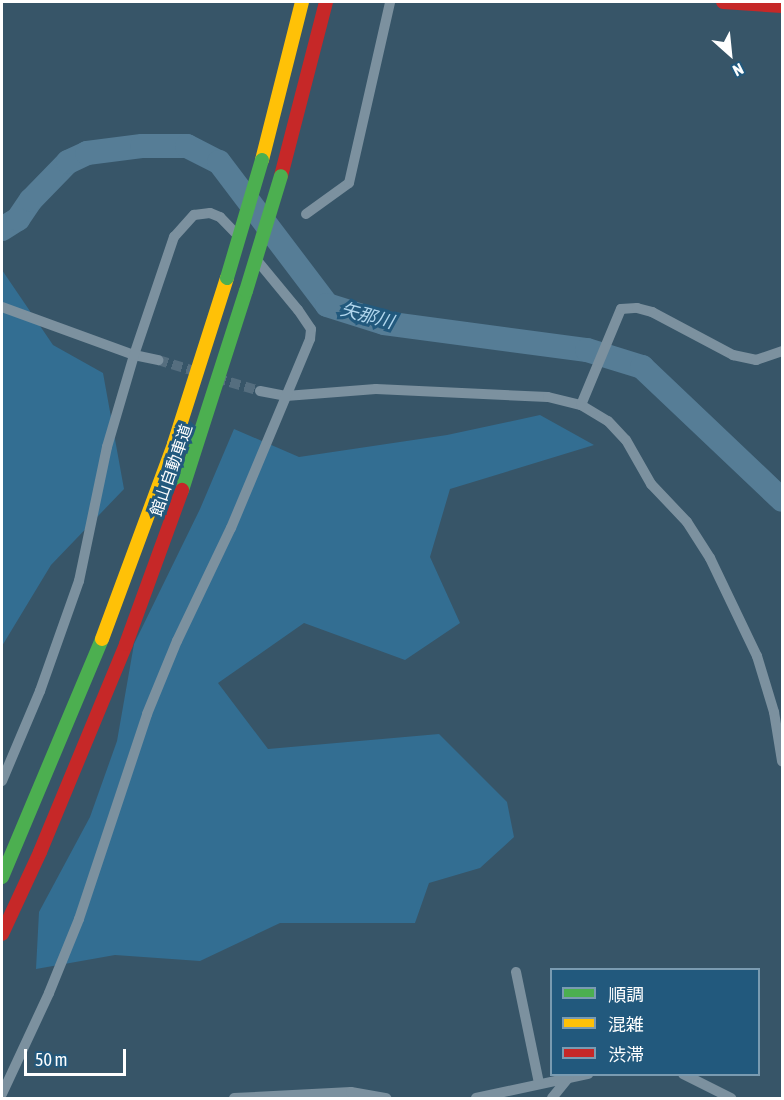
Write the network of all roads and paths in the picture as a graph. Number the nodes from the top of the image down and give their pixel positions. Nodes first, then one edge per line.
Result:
1 (302, 2) edge
2 (326, 2) edge
3 (390, 2) edge
4 (723, 2) edge
5 (783, 6) edge
6 (306, 214) dead end
7 (2, 307) edge
8 (783, 351) edge
9 (134, 355) junction
10 (158, 360) tunnel mouth
11 (260, 391) tunnel mouth
12 (286, 396) junction
13 (581, 405) junction
14 (783, 761) edge
15 (2, 781) edge
16 (2, 877) edge
17 (2, 934) edge
18 (516, 972) dead end
19 (578, 1076) edge
20 (687, 1076) edge
21 (568, 1078) junction
22 (539, 1083) junction
23 (2, 1094) edge
24 (234, 1098) edge
25 (386, 1098) edge
26 (476, 1098) edge
27 (552, 1098) edge
28 (731, 1098) edge

1 - 16 main road, 館山自動車道, bridge
2 - 17 main road, 館山自動車道, bridge
3 - 6 street
4 - 5 main road
7 - 9 street
8 - 13 street
9 - 10 street
9 - 12 street
9 - 15 street
11 - 12 street
12 - 13 street
12 - 23 street
13 - 14 street
18 - 22 street
19 - 21 street
20 - 28 street
21 - 22 street
21 - 27 street
22 - 26 street
24 - 25 street

